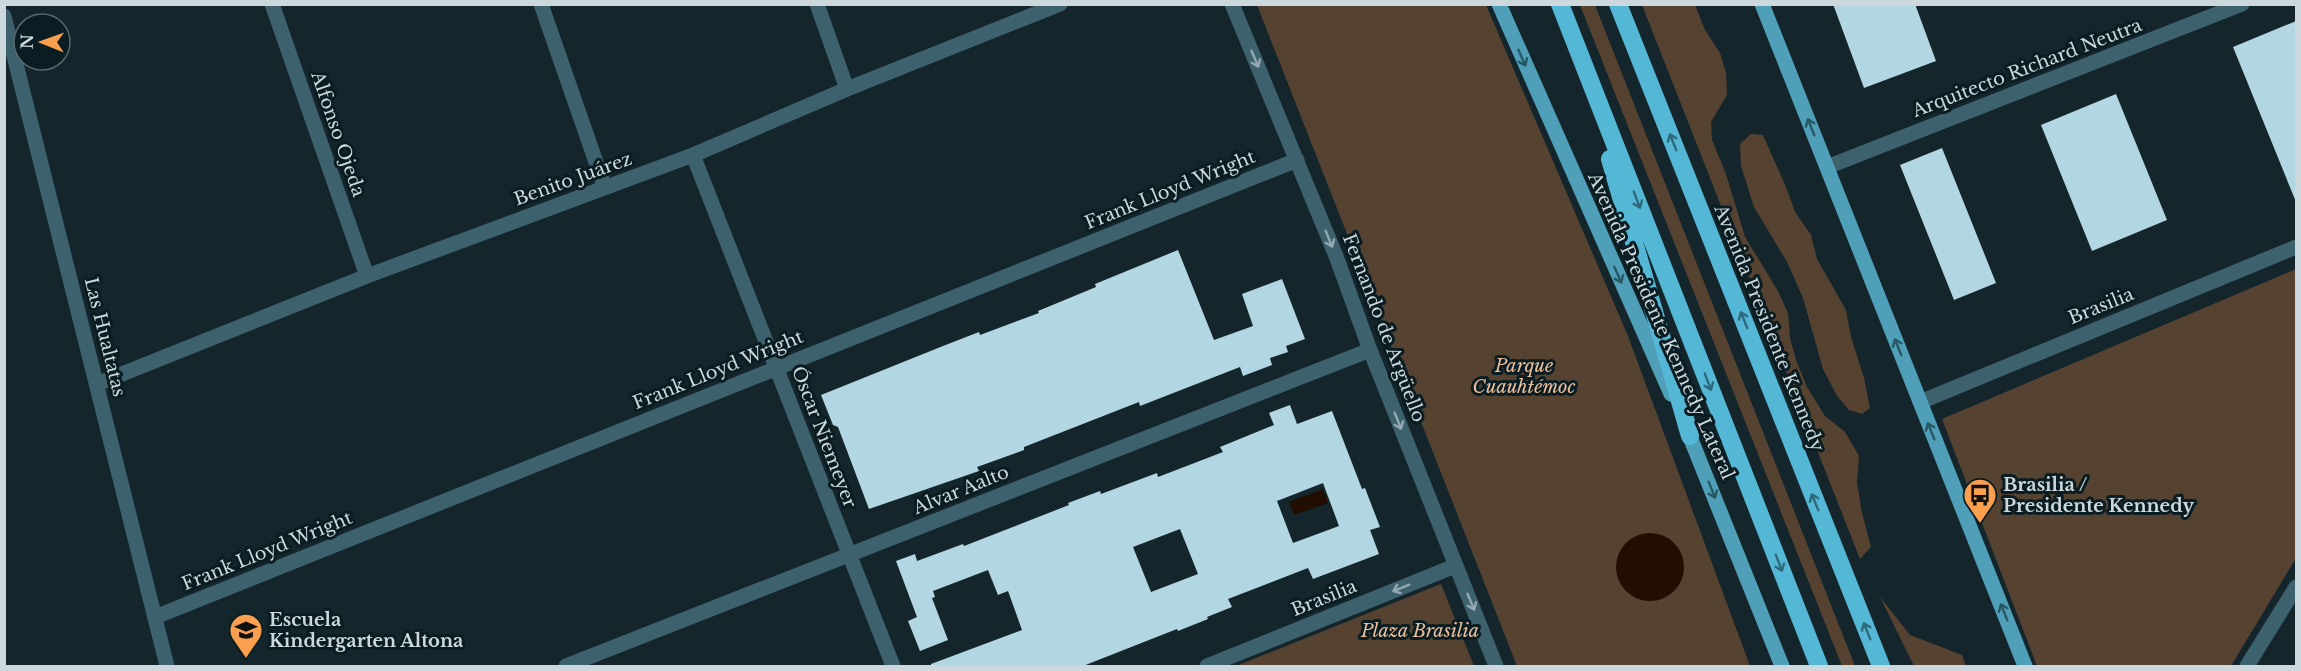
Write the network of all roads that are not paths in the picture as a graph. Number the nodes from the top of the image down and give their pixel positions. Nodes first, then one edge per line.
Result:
1 (272, 4) edge
2 (542, 4) edge
3 (817, 4) edge
4 (1060, 4) edge
5 (1232, 4) edge
6 (1499, 4) edge
7 (1560, 4) edge
8 (1618, 4) edge
9 (1762, 4) edge
10 (2242, 4) edge
11 (4, 16) edge
12 (1577, 48) junction
13 (847, 89) junction
14 (693, 155) junction
15 (1297, 160) junction
16 (1827, 167) junction
17 (605, 188) junction
18 (2296, 247) edge
19 (367, 276) junction
20 (1370, 350) junction
21 (776, 367) junction
22 (97, 384) junction
23 (1920, 402) junction
24 (1690, 436) junction
25 (849, 555) junction
26 (1455, 566) junction
27 (2296, 587) edge
28 (154, 617) junction
29 (167, 666) edge
30 (566, 666) edge
31 (893, 666) edge
32 (1207, 666) edge
33 (1497, 666) edge
34 (1782, 666) edge
35 (1819, 666) edge
36 (1881, 666) edge
37 (2025, 666) edge
38 (2247, 666) edge

1 - 19 street, Alfonso Ojeda
2 - 17 street
3 - 13 street
4 - 13 street, Benito Juárez
5 -> 15 street, Fernando de Argüello
6 -> 24 main road, Avenida Presidente Kennedy Lateral
7 - 12 highway
36 -> 8 highway, Avenida Presidente Kennedy
16 -> 9 main road
10 - 16 street, Arquitecto Richard Neutra
11 - 22 street, Las Hualtatas
12 - 24 highway
12 -> 35 highway
13 - 14 street, Benito Juárez
14 - 17 street, Benito Juárez
14 - 21 street, Óscar Niemeyer
15 -> 20 street, Fernando de Argüello
15 - 21 street, Frank Lloyd Wright
23 -> 16 main road
17 - 19 street, Benito Juárez
18 - 23 street, Brasilia
19 - 22 street, Benito Juárez
20 - 25 street, Alvar Aalto
20 -> 26 street, Fernando de Argüello
21 - 25 street, Óscar Niemeyer
21 - 28 street, Frank Lloyd Wright
22 - 28 street, Las Hualtatas
37 -> 23 main road
24 -> 34 main road, Avenida Presidente Kennedy Lateral
25 - 30 street, Alvar Aalto
25 - 31 street, Óscar Niemeyer
26 -> 32 street, Brasilia
26 -> 33 street, Fernando de Argüello
27 - 38 street
28 - 29 street, Las Hualtatas

